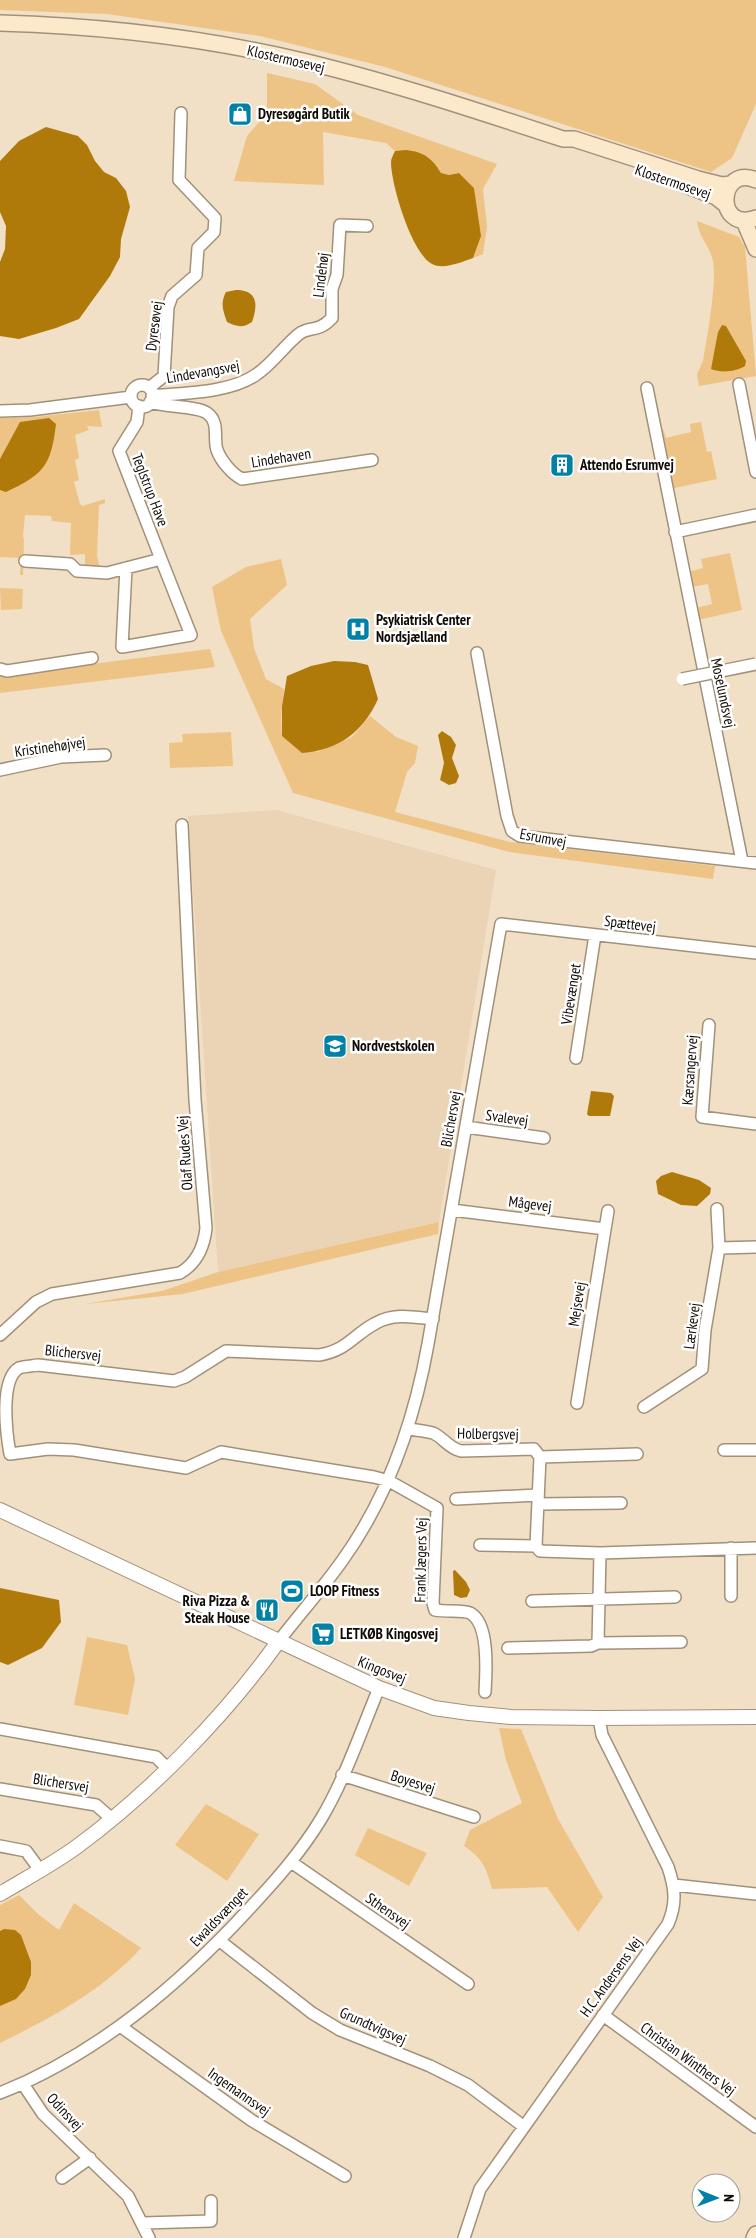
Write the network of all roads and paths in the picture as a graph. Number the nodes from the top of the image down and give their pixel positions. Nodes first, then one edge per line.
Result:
1 (0, 23) edge
2 (181, 113) dead end
3 (563, 139) junction
4 (756, 165) edge
5 (752, 179) edge
6 (731, 184) junction
7 (726, 205) junction
8 (750, 220) edge
9 (367, 226) dead end
10 (756, 249) edge
11 (301, 332) joint
12 (739, 384) dead end
13 (646, 388) dead end
14 (131, 397) junction
15 (148, 398) junction
16 (0, 411) edge
17 (372, 460) dead end
18 (756, 472) edge
19 (756, 515) edge
20 (675, 532) junction
21 (161, 559) junction
22 (25, 561) dead end
23 (126, 568) junction
24 (477, 653) dead end
25 (92, 658) dead end
26 (756, 664) edge
27 (0, 669) edge
28 (682, 679) dead end
29 (105, 755) dead end
30 (0, 770) edge
31 (182, 825) dead end
32 (742, 861) junction
33 (756, 863) edge
34 (501, 924) joint
35 (596, 935) junction
36 (756, 953) edge
37 (709, 1025) dead end
38 (576, 1058) dead end
39 (756, 1124) edge
40 (466, 1127) junction
41 (544, 1138) dead end
42 (717, 1208) dead end
43 (452, 1210) junction
44 (608, 1210) dead end
45 (604, 1229) junction
46 (756, 1247) edge
47 (719, 1248) junction
48 (433, 1319) junction
49 (0, 1335) edge
50 (577, 1403) dead end
51 (644, 1407) dead end
52 (408, 1429) junction
53 (724, 1450) dead end
54 (756, 1450) edge
55 (637, 1454) dead end
56 (540, 1457) junction
57 (388, 1481) junction
58 (456, 1499) dead end
59 (538, 1500) junction
60 (621, 1503) dead end
61 (0, 1510) edge
62 (480, 1545) dead end
63 (536, 1546) junction
64 (731, 1548) junction
65 (756, 1548) edge
66 (600, 1553) junction
67 (731, 1596) dead end
68 (675, 1597) dead end
69 (599, 1599) junction
70 (532, 1601) dead end
71 (278, 1642) junction
72 (681, 1642) dead end
73 (598, 1643) junction
74 (508, 1648) dead end
75 (379, 1688) junction
76 (484, 1692) dead end
77 (756, 1717) edge
78 (599, 1718) junction
79 (0, 1729) edge
80 (167, 1768) junction
81 (342, 1775) junction
82 (0, 1789) edge
83 (474, 1817) dead end
84 (112, 1819) junction
85 (0, 1846) edge
86 (292, 1862) junction
87 (40, 1870) junction
88 (674, 1885) junction
89 (0, 1894) edge
90 (756, 1894) edge
91 (220, 1941) junction
92 (468, 1984) dead end
93 (603, 2015) junction
94 (120, 2026) junction
95 (23, 2084) junction
96 (0, 2093) edge
97 (523, 2126) junction
98 (756, 2127) edge
99 (90, 2158) junction
100 (344, 2176) dead end
101 (62, 2178) dead end
102 (211, 2201) dead end
103 (143, 2223) junction
104 (756, 2234) edge
105 (149, 2238) edge
106 (464, 2238) edge
107 (754, 2238) edge

1 - 3 main road, Klostermosevej
2 - 15 street, Dyresøvej
3 - 6 main road, Klostermosevej
3 - 7 main road, Klostermosevej
4 - 5 main road
5 - 6 main road
6 - 7 main road
7 - 8 main road, Klostermosevej
8 - 10 main road
9 - 11 street, Lindehøj
11 - 15 street, Lindevangsvej
12 - 18 street
13 - 20 street, Moselundsvej
14 - 15 street
14 - 15 street
14 - 16 street
15 - 17 street, Lindehaven
15 - 21 street, Teglstrup Have
19 - 20 street
20 - 32 street, Moselundsvej
21 - 23 street
21 - 23 street, Teglstrup Have
22 - 23 street
24 - 32 street, Esrumvej
25 - 27 street
26 - 28 street, bridge
29 - 30 street, Kristinehøjvej
31 - 49 street, Olaf Rudes Vej
32 - 33 street, Esrumvej
34 - 35 street, Spættevej
34 - 40 street, Blichersvej
35 - 36 street, Spættevej
35 - 38 street, Vibevænget
37 - 39 street, Kærsangervej
40 - 41 street, Svalevej
40 - 43 street, Blichersvej
42 - 47 street, Lærkevej
43 - 45 street, Mågevej
43 - 48 street, Blichersvej
44 - 45 street, Mejsevej
45 - 50 street, Mejsevej
46 - 47 street
47 - 51 street, Lærkevej
48 - 52 street, Blichersvej
48 - 57 street, Blichersvej
52 - 56 street, Holbergsvej
52 - 57 street, Blichersvej
53 - 54 street
55 - 56 street, Holbergsvej
56 - 59 street
57 - 71 street, Blichersvej
57 - 76 street, Frank Jægers Vej
58 - 59 street
59 - 60 street
59 - 63 street
61 - 71 street, Kingosvej
62 - 63 street
63 - 66 street
64 - 65 street
64 - 66 street
64 - 67 street
66 - 69 street
68 - 69 street
69 - 70 street
69 - 73 street
71 - 75 street, Kingosvej
71 - 80 street, Blichersvej
72 - 73 street
73 - 74 street
75 - 78 street, Kingosvej
75 - 81 street, Ewaldsvænget
77 - 78 street, Kingosvej
78 - 88 street, H.C. Andersens Vej
79 - 80 street
80 - 84 street, Blichersvej
81 - 83 street, Boyesvej
81 - 86 street, Ewaldsvænget
82 - 84 street, Blichersvej
84 - 87 street, Blichersvej
85 - 87 street
86 - 91 street, Ewaldsvænget
86 - 92 street, Sthensvej
87 - 89 street, Blichersvej
88 - 90 street
88 - 93 street, H.C. Andersens Vej
91 - 94 street, Ewaldsvænget
91 - 97 street, Grundtvigsvej
93 - 97 street, H.C. Andersens Vej
93 - 98 street, Christian Winthers Vej
94 - 95 street, Ewaldsvænget
94 - 100 street, Ingemannsvej
95 - 96 street, Ewaldsvænget
95 - 99 street, Odinsvej
97 - 106 street, H.C. Andersens Vej
99 - 101 street
99 - 103 street, Odinsvej
102 - 103 street
103 - 105 street, Odinsvej
104 - 107 main road

